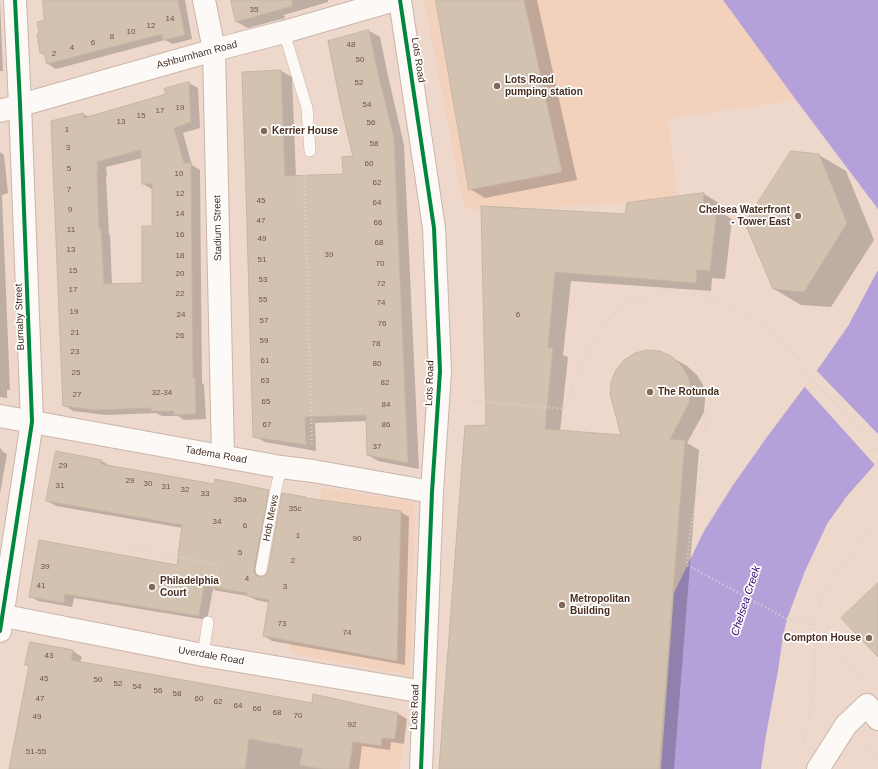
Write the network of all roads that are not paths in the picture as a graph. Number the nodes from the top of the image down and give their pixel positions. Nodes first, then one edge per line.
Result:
1 (15, 0) edge
2 (204, 0) edge
3 (395, 0) edge
4 (400, 0) edge
5 (284, 32) junction
6 (214, 50) junction
7 (20, 104) junction
8 (0, 111) edge
9 (310, 151) road end
10 (0, 416) edge
11 (32, 422) junction
12 (223, 456) junction
13 (282, 467) junction
14 (432, 492) junction
15 (261, 570) dead end
16 (1, 621) edge
17 (208, 622) road end
18 (203, 655) junction
19 (424, 692) junction
20 (874, 704) edge
21 (421, 769) edge
22 (818, 769) edge

1 - 7 street, Burnaby Street
2 - 6 street, Stadium Street
3 - 5 street, Ashburnham Road
4 - 14 street, Lots Road
5 - 6 street, Ashburnham Road
5 - 9 lane
6 - 7 street, Ashburnham Road
6 - 12 street, Stadium Street
7 - 8 street, Ashburnham Road
7 - 11 street, Burnaby Street
10 - 11 street, Tadema Road
11 - 12 street, Tadema Road
11 - 16 street, Burnaby Street
12 - 13 street, Tadema Road
13 - 14 street, Tadema Road
13 - 15 lane, Hob Mews
14 - 19 street, Lots Road
16 - 18 street, Uverdale Road
17 - 18 lane
18 - 19 street, Uverdale Road
19 - 21 street, Lots Road
20 - 22 street

